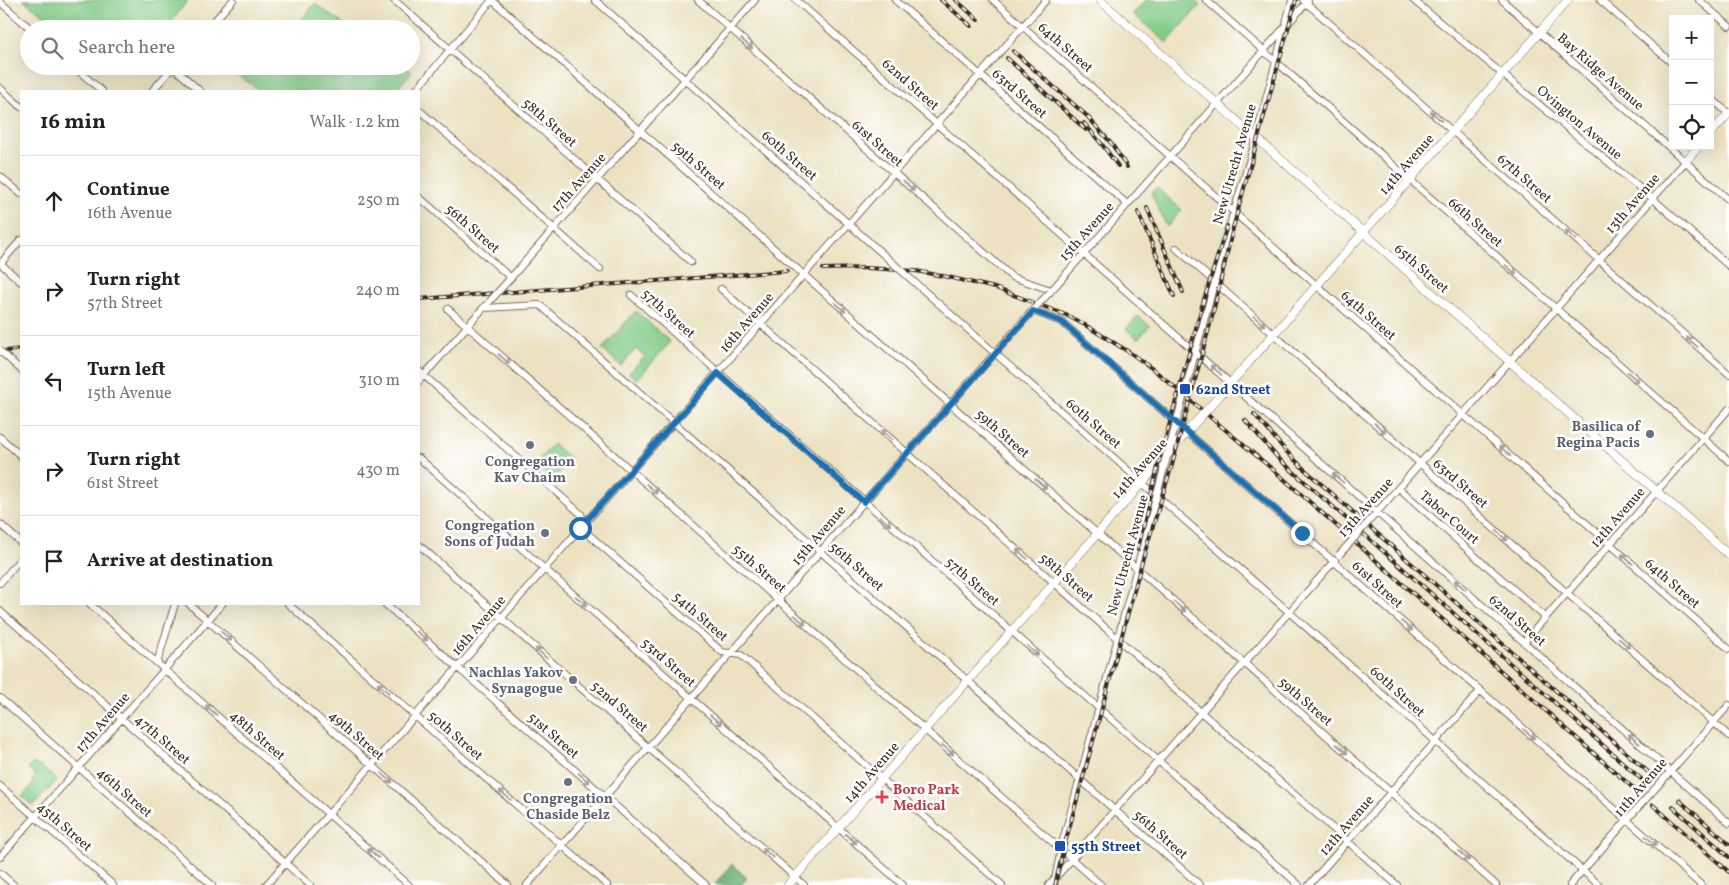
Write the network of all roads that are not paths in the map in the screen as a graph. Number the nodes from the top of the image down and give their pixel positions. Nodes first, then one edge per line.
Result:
1 (233, 0) edge
2 (394, 0) edge
3 (492, 0) edge
4 (595, 0) edge
5 (698, 0) edge
6 (755, 0) edge
7 (796, 0) edge
8 (895, 0) edge
9 (993, 0) edge
10 (1046, 0) edge
11 (1100, 0) edge
12 (1206, 0) edge
13 (1292, 0) edge
14 (1413, 0) edge
15 (1502, 0) edge
16 (1568, 0) edge
17 (1600, 0) edge
18 (1699, 0) edge
19 (1306, 1) edge
20 (0, 2) edge
21 (21, 20) edge
22 (215, 20) edge
23 (416, 20) edge
24 (420, 23) edge
25 (1023, 26) junction
26 (1729, 26) edge
27 (730, 28) junction
28 (1284, 28) junction
29 (1539, 33) junction
30 (450, 50) junction
31 (1263, 51) junction
32 (1669, 60) edge
33 (1276, 61) junction
34 (1502, 74) junction
35 (83, 75) edge
36 (167, 75) edge
37 (183, 75) edge
38 (980, 75) junction
39 (685, 79) junction
40 (0, 88) edge
41 (101, 90) edge
42 (153, 90) edge
43 (199, 90) edge
44 (416, 90) edge
45 (1714, 100) edge
46 (1216, 103) junction
47 (20, 106) edge
48 (420, 111) edge
49 (1729, 113) edge
50 (937, 124) junction
51 (1452, 130) junction
52 (1714, 130) edge
53 (640, 131) junction
54 (1256, 138) junction
55 (1696, 150) edge
56 (1170, 155) junction
57 (1685, 162) junction
58 (894, 173) junction
59 (0, 176) edge
60 (597, 179) junction
61 (1409, 180) junction
62 (20, 193) edge
63 (420, 198) edge
64 (1653, 199) junction
65 (1729, 200) edge
66 (1128, 204) junction
67 (1234, 212) junction
68 (849, 224) junction
69 (554, 228) junction
70 (1363, 232) junction
71 (20, 241) edge
72 (1176, 248) dead end
73 (1084, 253) junction
74 (1599, 260) junction
75 (691, 262) dead end
76 (0, 264) edge
77 (1729, 266) edge
78 (600, 269) dead end
79 (804, 274) junction
80 (509, 280) junction
81 (20, 281) edge
82 (1214, 282) junction
83 (1317, 285) junction
84 (720, 289) dead end
85 (1050, 291) junction
86 (631, 295) dead end
87 (484, 308) junction
88 (448, 309) dead end
89 (1556, 309) junction
90 (1033, 310) junction
91 (761, 324) junction
92 (467, 326) junction
93 (1274, 334) junction
94 (0, 351) edge
95 (1195, 352) junction
96 (996, 353) junction
97 (1510, 362) junction
98 (20, 369) edge
99 (421, 373) edge
100 (718, 373) junction
101 (1729, 374) edge
102 (1230, 383) junction
103 (951, 404) junction
104 (1729, 409) edge
105 (1463, 414) junction
106 (674, 422) junction
107 (1176, 422) junction
108 (1187, 432) junction
109 (0, 437) edge
110 (1703, 438) junction
111 (908, 453) junction
112 (1167, 454) junction
113 (20, 455) edge
114 (420, 459) edge
115 (1729, 462) edge
116 (1420, 463) junction
117 (631, 471) junction
118 (1142, 482) junction
119 (1398, 488) junction
120 (1656, 491) junction
121 (1156, 495) junction
122 (864, 502) junction
123 (1377, 512) junction
124 (0, 524) edge
125 (584, 524) junction
126 (1098, 533) junction
127 (20, 542) edge
128 (1610, 544) junction
129 (420, 546) edge
130 (821, 551) junction
131 (1729, 555) edge
132 (20, 559) edge
133 (1334, 561) junction
134 (1137, 568) junction
135 (544, 569) junction
136 (0, 583) edge
137 (1054, 583) junction
138 (1567, 593) junction
139 (778, 600) junction
140 (91, 605) edge
141 (174, 605) edge
142 (190, 605) edge
143 (221, 605) edge
144 (289, 605) edge
145 (387, 605) edge
146 (0, 611) edge
147 (1289, 612) junction
148 (1545, 617) junction
149 (501, 618) junction
150 (208, 620) junction
151 (1011, 632) junction
152 (1118, 639) junction
153 (1524, 642) junction
154 (1729, 649) edge
155 (731, 654) junction
156 (157, 662) junction
157 (1244, 663) junction
158 (458, 667) junction
159 (164, 669) junction
160 (968, 681) junction
161 (1480, 691) junction
162 (0, 698) edge
163 (691, 698) junction
164 (1729, 705) edge
165 (1099, 709) junction
166 (1201, 712) junction
167 (415, 716) junction
168 (121, 718) junction
169 (1714, 722) junction
170 (925, 730) junction
171 (1729, 736) edge
172 (1436, 742) junction
173 (648, 747) junction
174 (1158, 761) junction
175 (372, 765) junction
176 (78, 767) junction
177 (1671, 771) junction
178 (881, 779) junction
179 (1080, 779) junction
180 (0, 786) edge
181 (1391, 792) junction
182 (605, 796) junction
183 (1114, 810) junction
184 (328, 814) junction
185 (35, 816) junction
186 (1627, 820) junction
187 (1729, 823) edge
188 (838, 828) junction
189 (1348, 841) junction
190 (562, 845) junction
191 (1061, 850) junction
192 (0, 857) edge
193 (1072, 859) junction
194 (285, 863) junction
195 (1583, 871) junction
196 (0, 873) edge
197 (795, 877) junction
198 (1054, 881) edge
199 (14, 885) edge
200 (113, 885) edge
201 (212, 885) edge
202 (266, 885) edge
203 (310, 885) edge
204 (409, 885) edge
205 (508, 885) edge
206 (526, 885) edge
207 (607, 885) edge
208 (706, 885) edge
209 (788, 885) edge
210 (804, 885) edge
211 (903, 885) edge
212 (1002, 885) edge
213 (1049, 885) edge
214 (1101, 885) edge
215 (1200, 885) edge
216 (1299, 885) edge
217 (1309, 885) edge
218 (1397, 885) edge
219 (1496, 885) edge
220 (1570, 885) edge
221 (1598, 885) edge
222 (1701, 885) edge

1 - 22 street
2 - 23 street, 58th Street
3 - 30 street
3 - 53 street, 59th Street
4 - 39 street, 60th Street
5 - 27 street, 61st Street
6 - 27 street, 17th Avenue
7 - 50 street, 62nd Street
8 - 38 street, 63rd Street
9 - 25 street, 64th Street
10 - 25 street, 16th Avenue
11 - 46 main road, 65th Street
12 - 31 street, 66th Street
13 - 28 street, New Utrecht Avenue
14 - 34 street, Ovington Avenue
15 - 29 street, Bay Ridge Avenue
16 - 29 main road, 14th Avenue
17 - 32 street
18 - 26 street
19 - 28 street, 15th Avenue
51 -> 19 street, 67th Street
20 - 21 street
24 - 30 street, 58th Street
25 - 38 street, 16th Avenue
25 - 56 street, 64th Street
27 - 39 street, 17th Avenue
27 -> 58 street, 61st Street
28 - 31 street, 15th Avenue
28 - 33 street, New Utrecht Avenue
29 - 34 main road, 14th Avenue
29 - 57 street, Bay Ridge Avenue
30 - 44 street
30 - 60 street, 58th Street
31 - 33 street, 66th Street
31 - 46 street, 15th Avenue
33 - 54 street, New Utrecht Avenue
33 - 61 street, 66th Street
34 - 51 main road, 14th Avenue
34 - 64 street, Ovington Avenue
35 - 41 street
36 - 42 street
37 - 43 street
38 - 50 street, 16th Avenue
38 - 66 street, 63rd Street
39 - 53 street, 17th Avenue
39 - 68 street, 60th Street
40 - 47 street
45 - 49 street
46 - 54 main road, 65th Street
46 - 56 street, 15th Avenue
48 - 69 street
49 - 52 main road
50 - 58 street, 16th Avenue
50 - 73 street, 62nd Street
51 - 61 main road, 14th Avenue
74 -> 51 street, 67th Street
53 - 60 street, 17th Avenue
53 - 79 street, 59th Street
54 - 67 street, New Utrecht Avenue
54 - 70 main road, 65th Street
55 - 57 main road, 13th Avenue
56 - 66 street, 15th Avenue
56 - 67 street, 64th Street
57 - 64 street, 13th Avenue
57 - 65 street, Bay Ridge Avenue
58 - 68 street, 16th Avenue
58 -> 85 street, 61st Street
59 - 62 street
60 - 69 street, 17th Avenue
60 - 75 street, 58th Street
61 - 70 main road, 14th Avenue
61 -> 89 street, 66th Street
63 - 80 street, 56th Street
64 - 74 street, 13th Avenue
64 - 77 street, Ovington Avenue
66 - 73 street, 15th Avenue
67 - 82 street, New Utrecht Avenue
67 - 83 street, 64th Street
68 - 79 street, 16th Avenue
68 - 96 street, 60th Street, bridge
69 - 78 street
69 - 80 street, 17th Avenue
70 - 83 main road, 14th Avenue
70 - 97 main road, 65th Street
71 - 76 street
72 - 82 street, 63rd Street
73 - 85 street, 15th Avenue
73 - 95 street, 62nd Street
74 - 89 street, 13th Avenue
101 -> 74 street, 67th Street
76 - 81 street
79 - 91 street, 16th Avenue
79 -> 103 street, 59th Street
80 - 87 street, 17th Avenue, bridge
82 -> 93 street, 63rd Street
82 - 95 street, New Utrecht Avenue
83 - 93 main road, 14th Avenue
83 - 105 street, 64th Street
84 - 91 street, 58th Street
85 - 90 street, 15th Avenue, bridge
86 - 100 street, 57th Street
87 - 92 street, 17th Avenue
87 - 106 street, 56th Street
88 - 92 street, 55th Street
89 - 97 street, 13th Avenue
89 -> 110 street, 66th Street
90 - 96 street, 15th Avenue
90 - 107 street, 61st Street
91 - 100 street, 16th Avenue
111 -> 91 street, 58th Street
92 - 99 street, 17th Avenue
92 -> 117 street, 55th Street
93 - 102 main road, 14th Avenue
93 -> 116 street, 63rd Street
94 - 98 street, bridge
102 -> 95 street, 62nd Street
95 - 107 street, New Utrecht Avenue, bridge
96 - 103 street, 15th Avenue
96 - 118 street, 60th Street
97 - 105 street, 13th Avenue
97 - 120 main road, 65th Street
99 - 125 street, 54th Street
100 - 106 street, 16th Avenue
100 - 122 street, 57th Street
102 - 108 main road, 14th Avenue, bridge
123 -> 102 street, 62nd Street
103 - 111 street, 15th Avenue
103 -> 126 street, 59th Street
104 - 110 street, 12th Avenue
105 - 116 street, 13th Avenue
128 -> 105 street, 64th Street
106 - 117 street, 16th Avenue
106 - 130 street, 56th Street
107 - 108 street, 61st Street
107 - 112 street, New Utrecht Avenue
108 - 112 main road, 14th Avenue
108 - 133 street, 61st Street
109 - 113 street
110 - 115 street, 66th Street
110 - 120 street, 12th Avenue
111 - 122 street, 15th Avenue
137 -> 111 street, 58th Street
112 - 118 main road, 14th Avenue
112 - 121 street, New Utrecht Avenue
114 - 135 street, 53rd Street
116 - 119 street, 13th Avenue
116 -> 138 street, 63rd Street
117 - 125 street, 16th Avenue
117 -> 139 street, 55th Street
118 - 121 street, 60th Street
118 - 126 main road, 14th Avenue
119 - 123 street, 13th Avenue
119 - 148 street, Tabor Court
120 - 128 street, 12th Avenue
120 - 131 main road, 65th Street
121 - 134 street, New Utrecht Avenue
121 - 147 street, 60th Street
122 - 130 street, 15th Avenue
122 -> 151 street, 57th Street
123 - 133 street, 13th Avenue, bridge
153 -> 123 street, 62nd Street
124 - 127 street
125 - 135 street, 16th Avenue
125 - 155 street, 54th Street
126 - 134 street, 59th Street
126 - 137 main road, 14th Avenue
128 - 138 street, 12th Avenue
154 -> 128 street, 64th Street
129 - 149 street, 52nd Street
130 - 139 street, 15th Avenue
130 - 160 street, 56th Street
132 - 136 street
133 - 147 street, 13th Avenue
133 -> 161 street, 61st Street
134 - 152 street, New Utrecht Avenue
134 -> 157 street, 59th Street
135 - 149 street, 16th Avenue
135 -> 163 street, 53rd Street
137 - 151 main road, 14th Avenue
137 - 152 street, 58th Street
138 - 148 street, 12th Avenue
138 -> 169 street, 63rd Street
139 - 155 street, 15th Avenue
139 -> 170 street, 55th Street
140 - 156 street, 48th Street
141 - 156 street
142 - 150 street, 49th Street
143 - 150 street, 17th Avenue
167 -> 144 street, 50th Street
145 -> 158 street, 51st Street
146 - 168 street, 47th Street
147 - 157 street, 13th Avenue
147 - 172 street, 60th Street
148 - 153 street, 12th Avenue
149 - 158 street, 16th Avenue
173 -> 149 street, 52nd Street
150 - 159 street, 17th Avenue
150 -> 175 street, 49th Street
151 - 160 main road, 14th Avenue
151 -> 165 street, 57th Street
152 - 165 street, New Utrecht Avenue
152 - 166 street, 58th Street
177 -> 153 street, 62nd Street
155 - 163 street, 15th Avenue
155 - 178 street, 54th Street
156 - 159 street, 48th Street
157 - 166 street, 13th Avenue
157 -> 181 street, 59th Street
158 - 167 street, 16th Avenue
158 -> 182 street, 51st Street
159 - 168 street, 17th Avenue
184 -> 159 street, 48th Street
160 - 170 main road, 14th Avenue
160 - 179 street, 56th Street
161 - 172 street, 12th Avenue
161 -> 186 street, 61st Street
162 - 176 street, 46th Street
163 - 173 street, 15th Avenue
163 -> 188 street, 53rd Street
164 - 169 street, 11th Avenue
165 - 174 street, 57th Street
165 - 179 street, New Utrecht Avenue
166 - 174 street, 13th Avenue
166 - 189 street, 58th Street
167 - 175 street, 16th Avenue
190 -> 167 street, 50th Street
168 - 176 street, 17th Avenue
168 - 194 street, 47th Street
169 - 171 street, 63rd Street
169 - 177 street, 11th Avenue
170 - 178 main road, 14th Avenue
170 -> 191 street, 55th Street
172 - 181 street, 12th Avenue
172 - 195 street, 60th Street
173 - 182 street, 15th Avenue
197 -> 173 street, 52nd Street
174 - 183 street, 13th Avenue
174 - 216 street, 57th Street
175 - 184 street, 16th Avenue
175 -> 205 street, 49th Street
176 - 185 street, 17th Avenue
176 - 201 street, 46th Street
177 - 186 street, 11th Avenue, bridge
177 - 187 street, 62nd Street
178 - 188 main road, 14th Avenue
178 - 212 street, 54th Street
179 - 183 street, 56th Street
179 - 191 street, New Utrecht Avenue
180 - 185 street, 45th Street
181 - 189 street, 12th Avenue
181 -> 219 street, 59th Street
182 - 190 street, 15th Avenue
182 - 208 street, 51st Street
183 - 193 street, 13th Avenue
183 - 215 street, 56th Street
184 - 194 street, 16th Avenue
204 -> 184 street, 48th Street
185 - 192 street, 17th Avenue
185 - 200 street, 45th Street
186 - 195 street, 11th Avenue
186 -> 222 street, 61st Street
188 - 197 main road, 14th Avenue
188 -> 211 street, 53rd Street
189 - 217 street, 12th Avenue
189 - 218 street, 58th Street
190 - 206 street, 15th Avenue
190 - 207 street, 50th Street
191 - 193 street, 55th Street
191 - 198 street, New Utrecht Avenue
193 - 198 street, 13th Avenue
193 - 214 street, 55th Street
194 - 202 street, 16th Avenue
194 - 203 street, 47th Street
195 - 220 street, 11th Avenue
195 - 221 street, 60th Street
196 - 199 street
197 - 209 main road, 14th Avenue
197 - 210 street, 52nd Street
198 - 213 street, 13th Avenue

